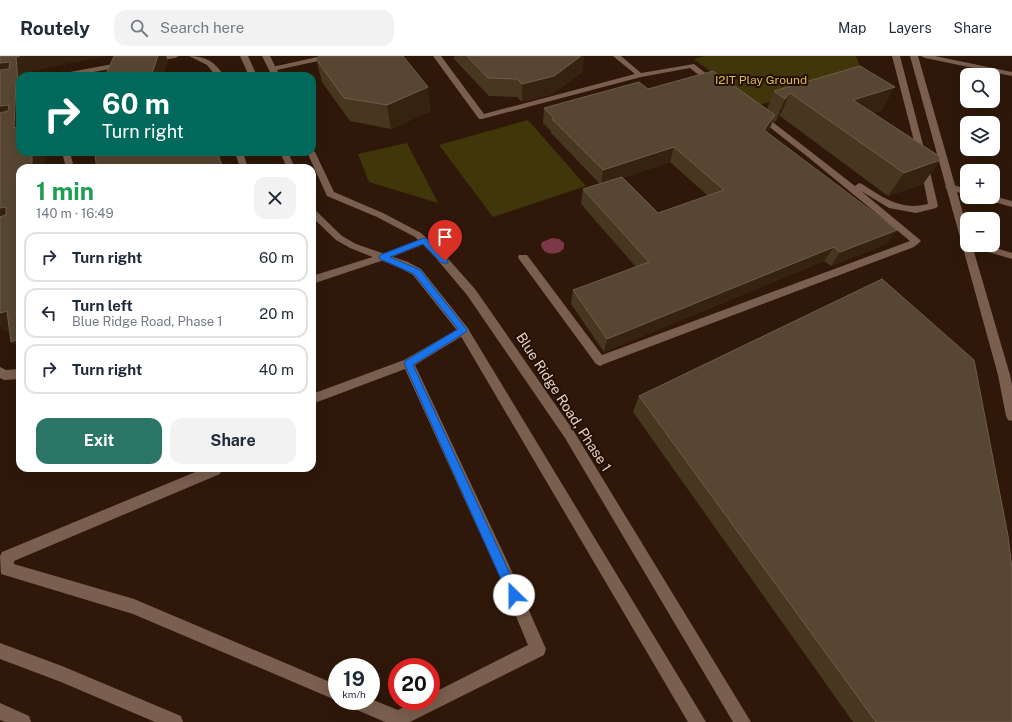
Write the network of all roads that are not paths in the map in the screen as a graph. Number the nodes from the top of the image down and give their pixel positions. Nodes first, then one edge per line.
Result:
1 (175, 56) edge
2 (193, 56) edge
3 (244, 56) edge
4 (266, 56) edge
5 (332, 56) edge
6 (437, 56) edge
7 (618, 56) edge
8 (896, 56) edge
9 (914, 56) edge
10 (925, 56) edge
11 (323, 57) edge
12 (144, 61) edge
13 (129, 63) edge
14 (272, 68) junction
15 (80, 72) edge
16 (218, 72) edge
17 (250, 72) edge
18 (274, 72) edge
19 (1012, 74) edge
20 (640, 75) junction
21 (720, 88) edge
22 (750, 110) edge
23 (811, 155) junction
24 (313, 156) edge
25 (950, 187) junction
26 (960, 190) edge
27 (1000, 201) edge
28 (1012, 204) edge
29 (316, 216) edge
30 (960, 217) edge
31 (424, 240) junction
32 (971, 252) edge
33 (998, 252) edge
34 (523, 256) dead end
35 (1012, 256) edge
36 (383, 257) junction
37 (316, 279) edge
38 (463, 330) junction
39 (408, 363) junction
40 (0, 372) edge
41 (16, 374) edge
42 (316, 398) edge
43 (1012, 416) edge
44 (209, 472) edge
45 (0, 651) edge
46 (328, 689) edge
47 (377, 710) edge
48 (0, 711) edge
49 (23, 722) edge
50 (175, 722) edge
51 (698, 722) edge
52 (743, 722) edge

1 - 12 street
2 - 16 street
3 - 17 street
4 - 14 street
5 - 11 street
6 - 20 street
7 - 20 street
8 - 23 street
9 - 25 street
10 - 19 street
11 - 14 street
13 - 15 street
14 - 18 street
20 - 21 street
22 - 23 street
23 - 34 street
24 - 31 street, Blue Ridge Road, Phase 1
25 - 26 street
25 - 30 street
27 - 28 street
29 - 36 street
31 - 36 street
31 - 52 street, Blue Ridge Road, Phase 1
32 - 43 street
33 - 35 street
36 - 37 street
36 - 38 street
38 - 39 street
38 - 51 street
39 - 42 street
39 - 47 street
40 - 41 street
44 - 46 street
45 - 50 street
48 - 49 street

